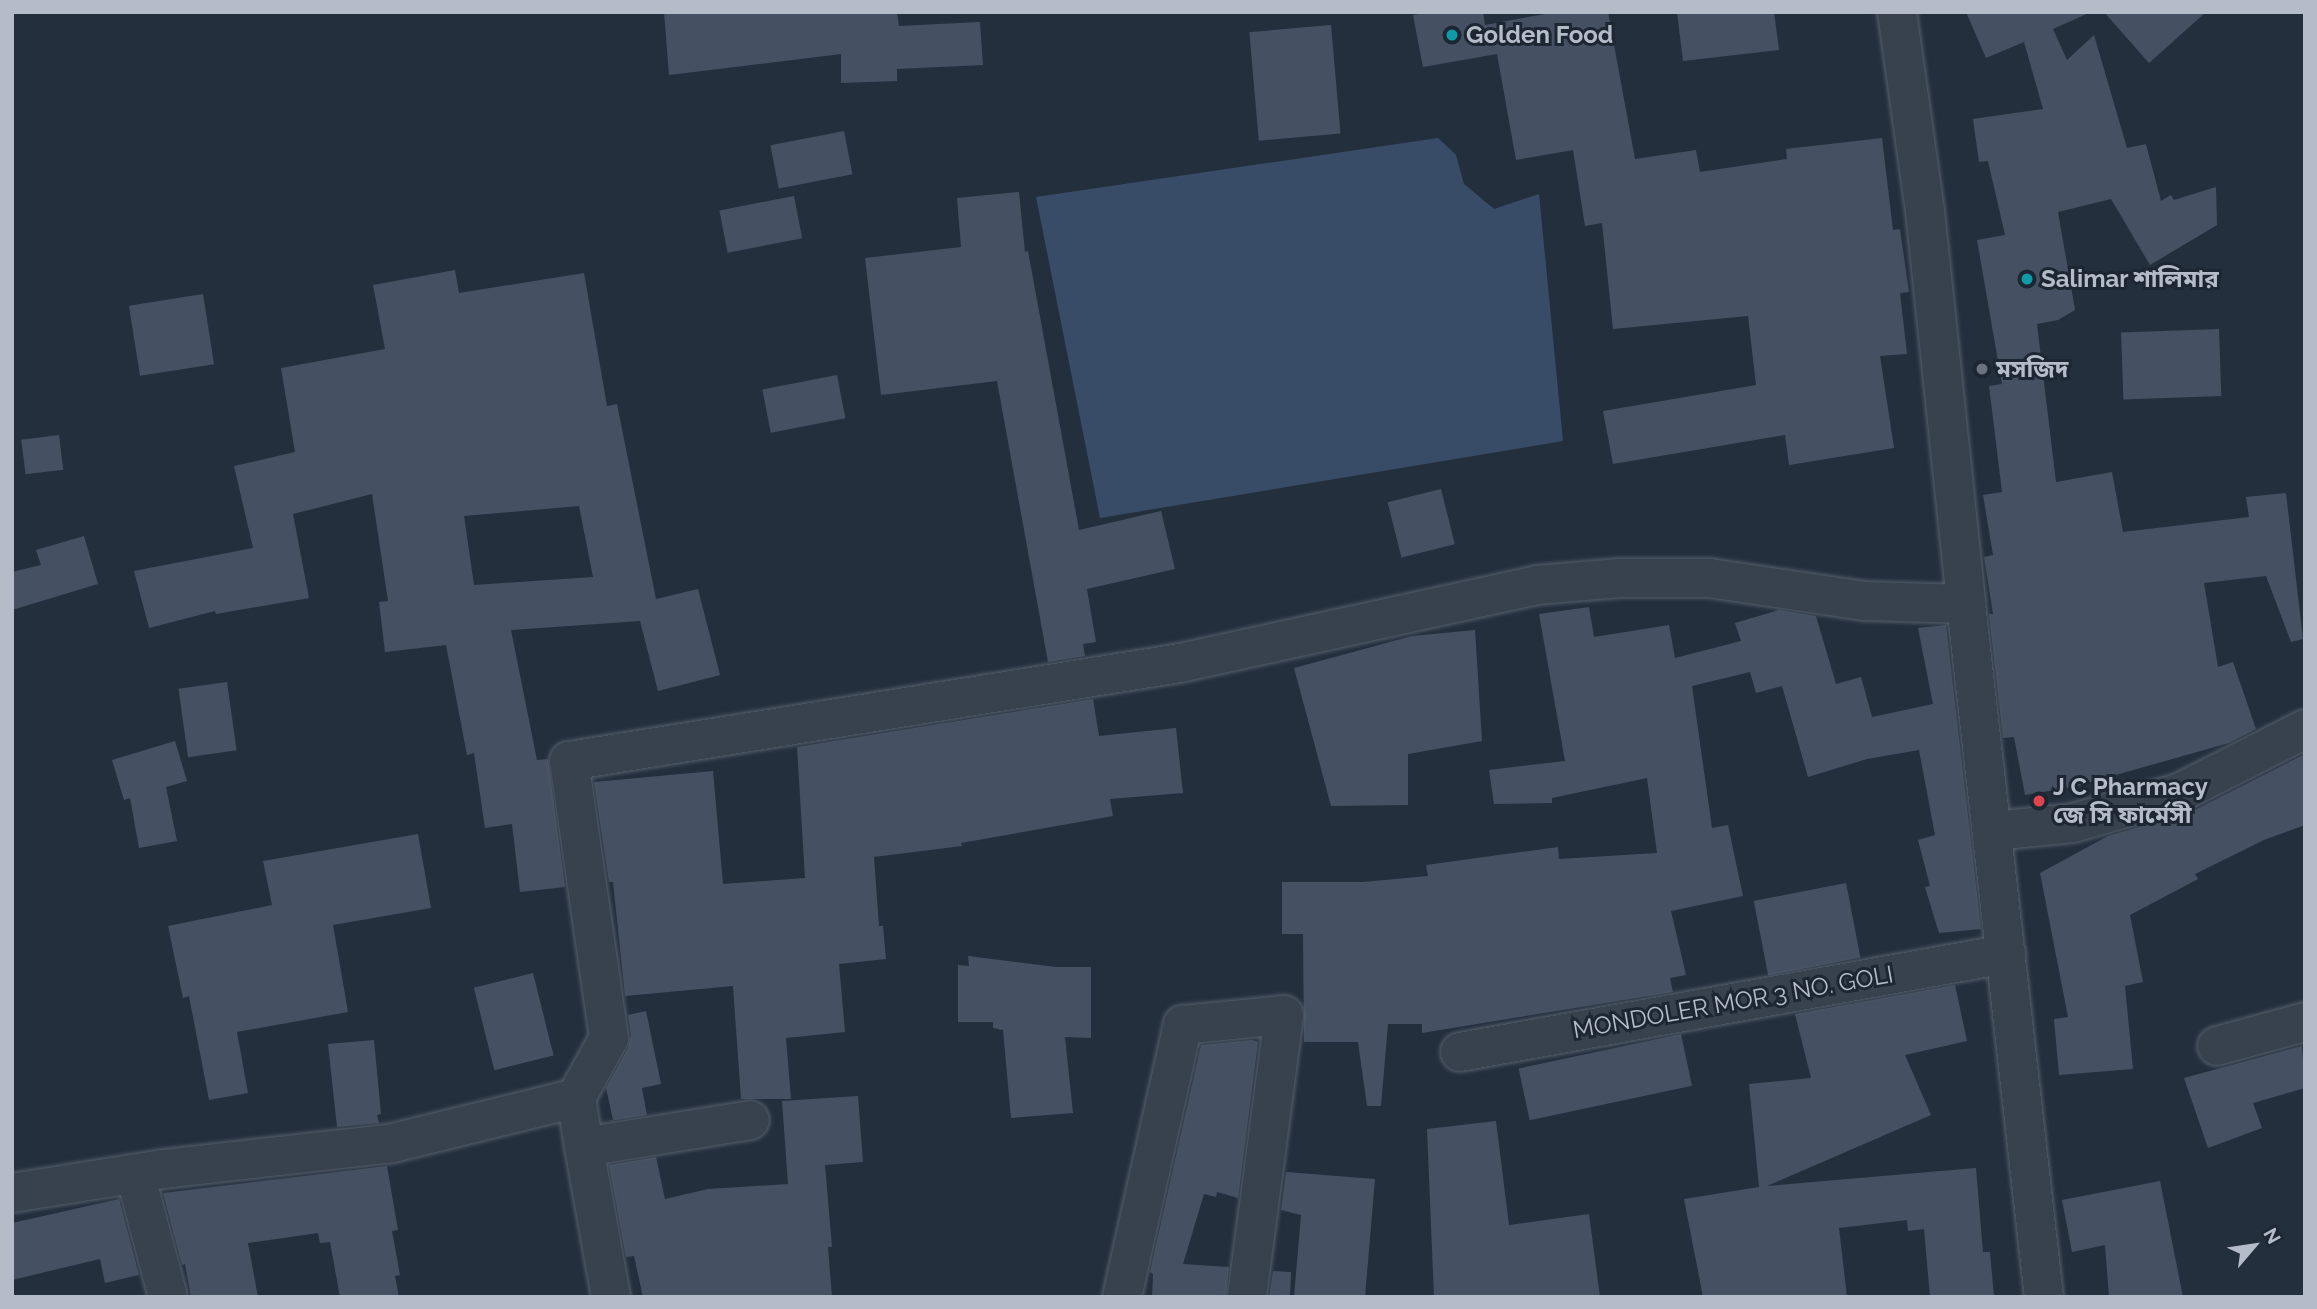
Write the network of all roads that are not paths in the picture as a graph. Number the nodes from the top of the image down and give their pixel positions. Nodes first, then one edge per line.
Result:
1 (1897, 12) edge
2 (1966, 604) junction
3 (2305, 729) edge
4 (1993, 831) junction
5 (2006, 954) junction
6 (2305, 1022) edge
7 (2217, 1046) dead end
8 (1460, 1052) dead end
9 (576, 1098) junction
10 (750, 1120) dead end
11 (584, 1147) junction
12 (135, 1174) junction
13 (12, 1193) edge
14 (168, 1297) edge
15 (611, 1297) edge
16 (1122, 1297) edge
17 (1247, 1297) edge
18 (2044, 1297) edge

1 - 2 street
2 - 4 street
2 - 9 street
3 - 4 street
4 - 5 street
5 - 8 street, MONDOLER MOR 3 NO. GOLI
5 - 18 street
6 - 7 street
9 - 11 street
9 - 12 street
10 - 11 street
11 - 15 street
12 - 13 street
12 - 14 street
16 - 17 street

